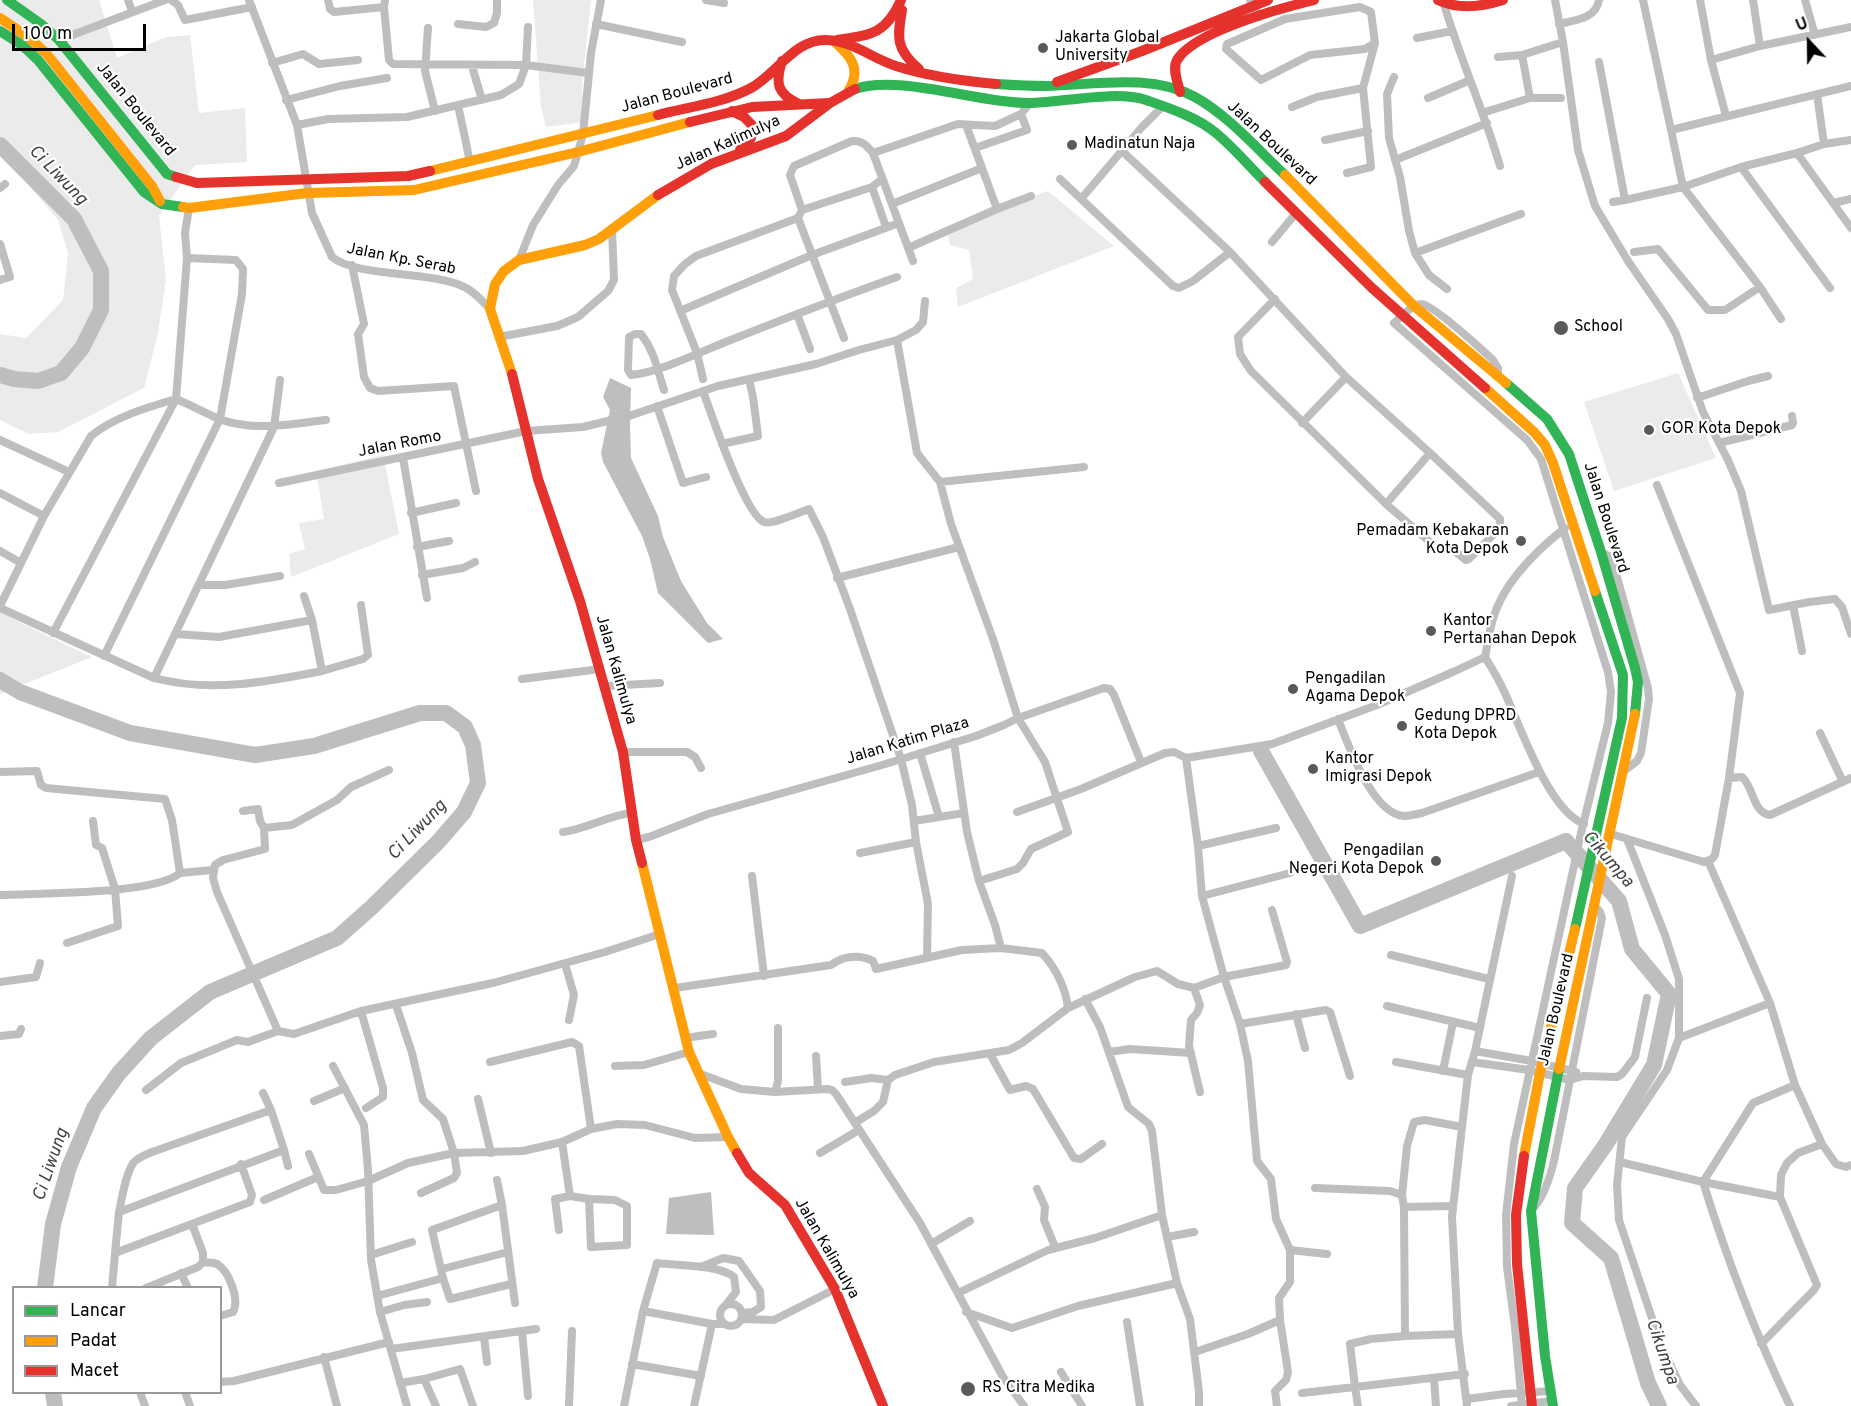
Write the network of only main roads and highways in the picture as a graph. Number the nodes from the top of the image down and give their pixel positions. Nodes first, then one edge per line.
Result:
1 (7, 0) edge
2 (902, 0) edge
3 (1268, 0) edge
4 (1314, 0) edge
5 (1503, 0) edge
6 (1441, 2) edge
7 (1252, 3) edge
8 (0, 18) edge
9 (0, 31) edge
10 (834, 41) junction
11 (782, 61) junction
12 (924, 73) junction
13 (1046, 86) junction
14 (849, 91) junction
15 (1180, 92) junction
16 (830, 103) junction
17 (802, 105) junction
18 (732, 111) junction
19 (732, 156) junction
20 (162, 204) junction
21 (1582, 492) junction
22 (1566, 501) junction
23 (1582, 899) junction
24 (1595, 904) junction
25 (1552, 1399) edge
26 (1526, 1401) edge
27 (883, 1406) edge

1 - 11 main road, Jalan Boulevard
2 - 10 main road
2 - 12 main road
3 - 7 main road
4 - 15 main road
5 - 6 main road
7 - 13 main road
8 - 20 main road, Jalan Boulevard
9 - 20 main road
10 - 11 main road, Jalan Boulevard
10 - 12 main road, Jalan Boulevard
10 - 14 main road
11 - 17 main road
12 - 13 main road, Jalan Boulevard
13 - 15 main road, Jalan Boulevard
14 - 16 main road
14 - 22 main road, Jalan Boulevard
15 - 21 main road, Jalan Boulevard
16 - 17 main road, Jalan Boulevard
16 - 19 main road, Jalan Kalimulya
17 - 18 main road, Jalan Boulevard
18 - 19 main road
18 - 20 main road, Jalan Boulevard
19 - 27 main road, Jalan Kalimulya
21 - 22 main road
21 - 24 main road, Jalan Boulevard
22 - 23 main road, Jalan Boulevard
23 - 24 main road
23 - 26 main road, Jalan Boulevard
24 - 25 main road, Jalan Boulevard

